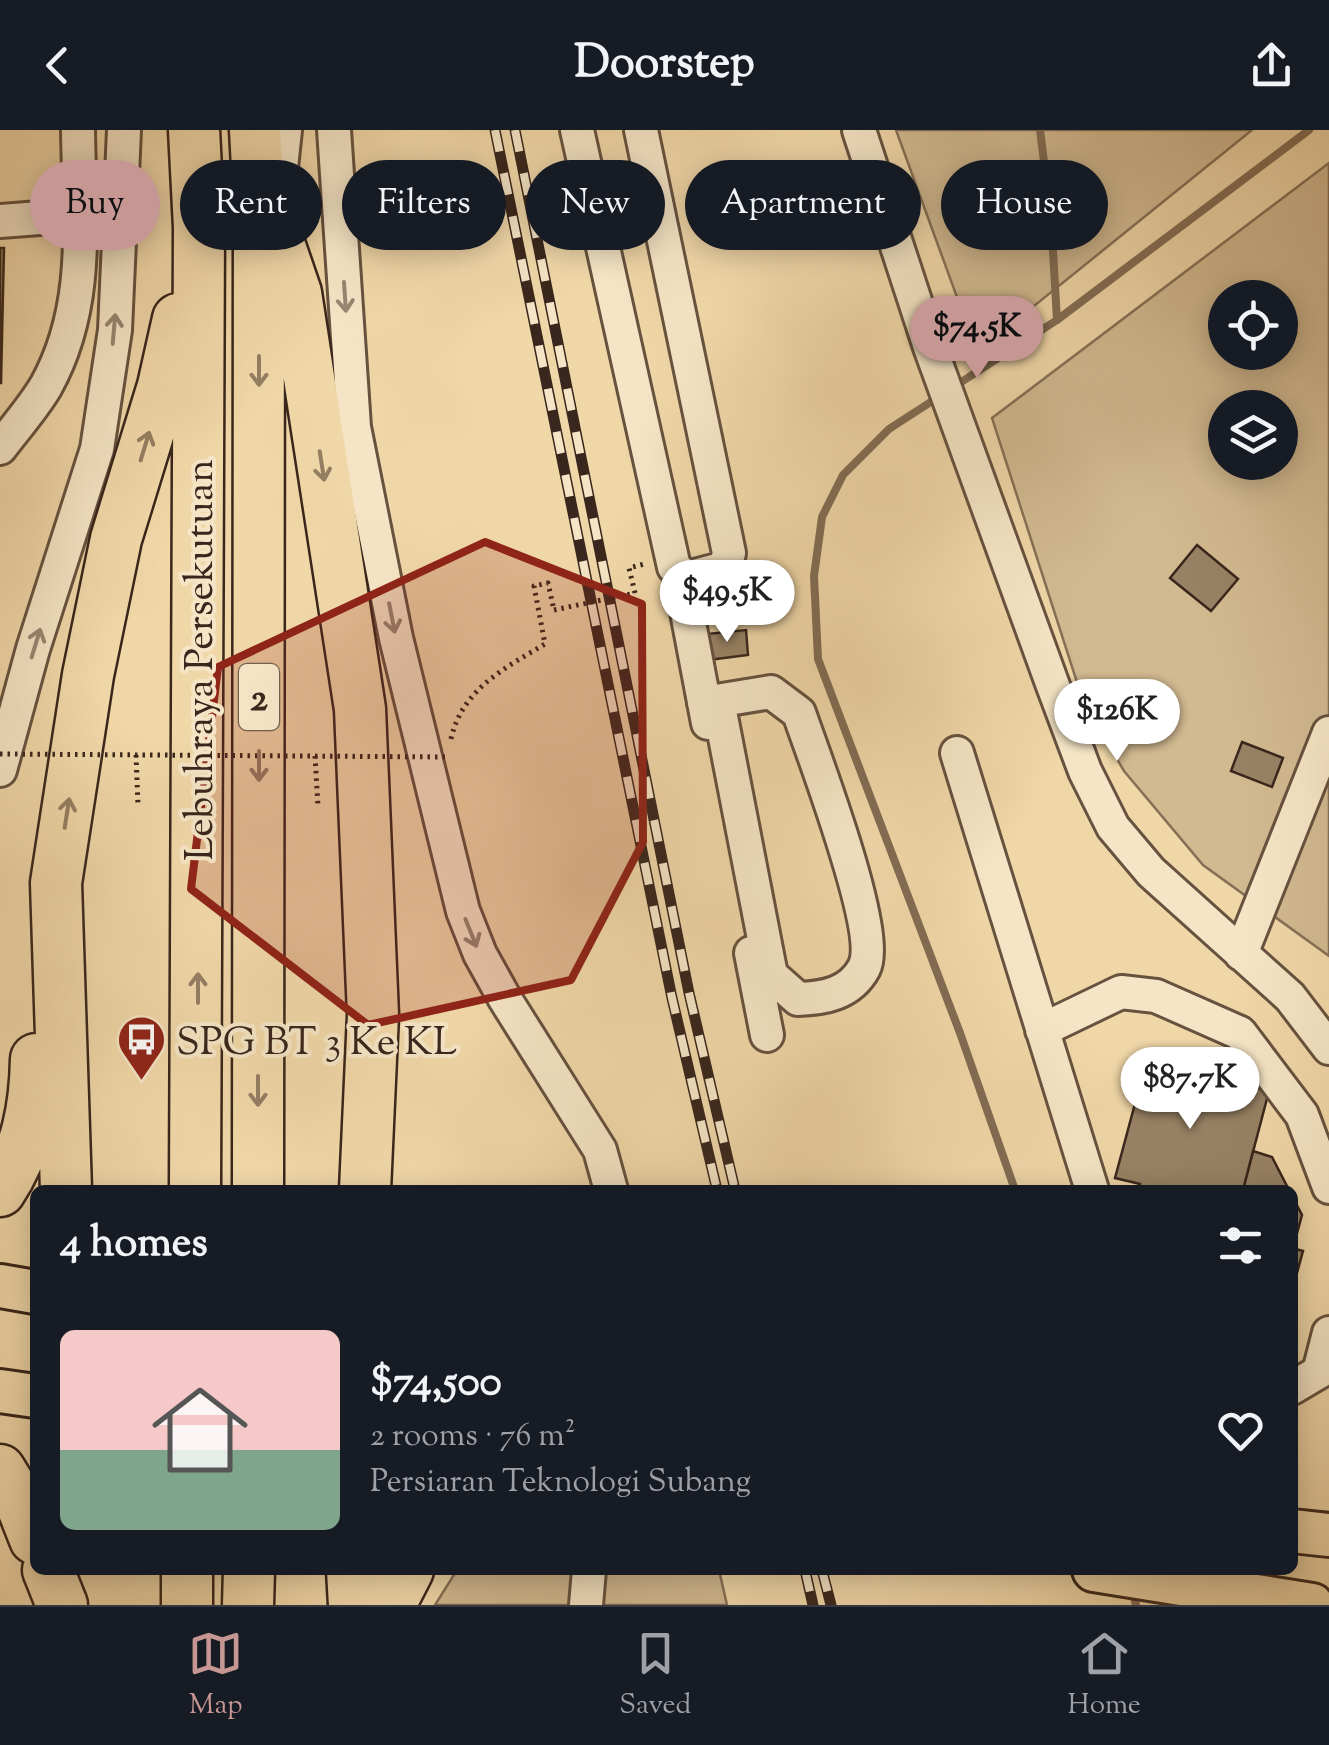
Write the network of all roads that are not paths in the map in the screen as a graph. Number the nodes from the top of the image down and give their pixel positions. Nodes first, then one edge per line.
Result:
1 (78, 130) edge
2 (124, 130) edge
3 (194, 130) edge
4 (255, 130) edge
5 (285, 130) edge
6 (334, 130) edge
7 (577, 130) edge
8 (640, 130) edge
9 (859, 130) edge
10 (78, 160) edge
11 (195, 160) edge
12 (259, 160) edge
13 (279, 160) edge
14 (30, 219) edge
15 (0, 221) edge
16 (81, 250) edge
17 (193, 250) edge
18 (198, 250) edge
19 (267, 250) edge
20 (280, 250) edge
21 (0, 448) edge
22 (98, 450) junction
23 (116, 539) junction
24 (665, 576) junction
25 (711, 702) junction
26 (1329, 732) edge
27 (957, 752) dead end
28 (0, 770) edge
29 (56, 883) junction
30 (1240, 954) junction
31 (1042, 1030) junction
32 (767, 1035) dead end
33 (1329, 1048) edge
34 (370, 1112) junction
35 (66, 1185) edge
36 (196, 1185) edge
37 (258, 1185) edge
38 (365, 1185) edge
39 (398, 1185) edge
40 (610, 1185) edge
41 (1090, 1185) edge
42 (1329, 1187) edge
43 (0, 1191) edge
44 (0, 1286) edge
45 (30, 1291) edge
46 (1329, 1333) edge
47 (1314, 1378) edge
48 (0, 1390) edge
49 (30, 1395) edge
50 (0, 1470) edge
51 (30, 1526) edge
52 (1298, 1531) edge
53 (1329, 1535) edge
54 (51, 1575) edge
55 (69, 1575) edge
56 (187, 1575) edge
57 (249, 1575) edge
58 (352, 1575) edge
59 (405, 1575) edge
60 (588, 1575) edge
61 (1126, 1575) edge
62 (66, 1605) edge
63 (187, 1605) edge
64 (248, 1605) edge
65 (354, 1605) edge
66 (390, 1605) edge
67 (586, 1605) edge
68 (1312, 1605) edge

1 - 10 street
22 -> 2 street
3 - 11 highway, Lebuhraya Persekutuan / 2
4 - 12 highway, Lebuhraya Persekutuan / 2
5 - 13 street
6 -> 40 street
7 - 24 street
8 - 24 street
9 - 30 street
14 - 15 street
16 - 21 street
23 -> 17 highway
36 -> 18 highway, Lebuhraya Persekutuan / 2
19 -> 37 highway, Lebuhraya Persekutuan / 2
20 -> 34 highway
22 - 23 street
28 -> 22 street
29 -> 23 highway
24 - 25 street
25 - 25 street
25 - 32 street
26 - 30 street
27 - 31 street
29 - 35 highway
29 - 43 highway
30 - 33 street
31 - 41 street
31 - 42 street
34 - 38 highway
34 - 39 highway
44 - 45 main road
46 - 47 street
48 - 49 main road
50 - 51 highway
52 - 53 main road
54 - 62 highway
55 - 62 highway
56 - 63 highway
57 - 64 highway
58 - 65 highway
59 - 66 highway
60 - 67 street
61 - 68 main road

